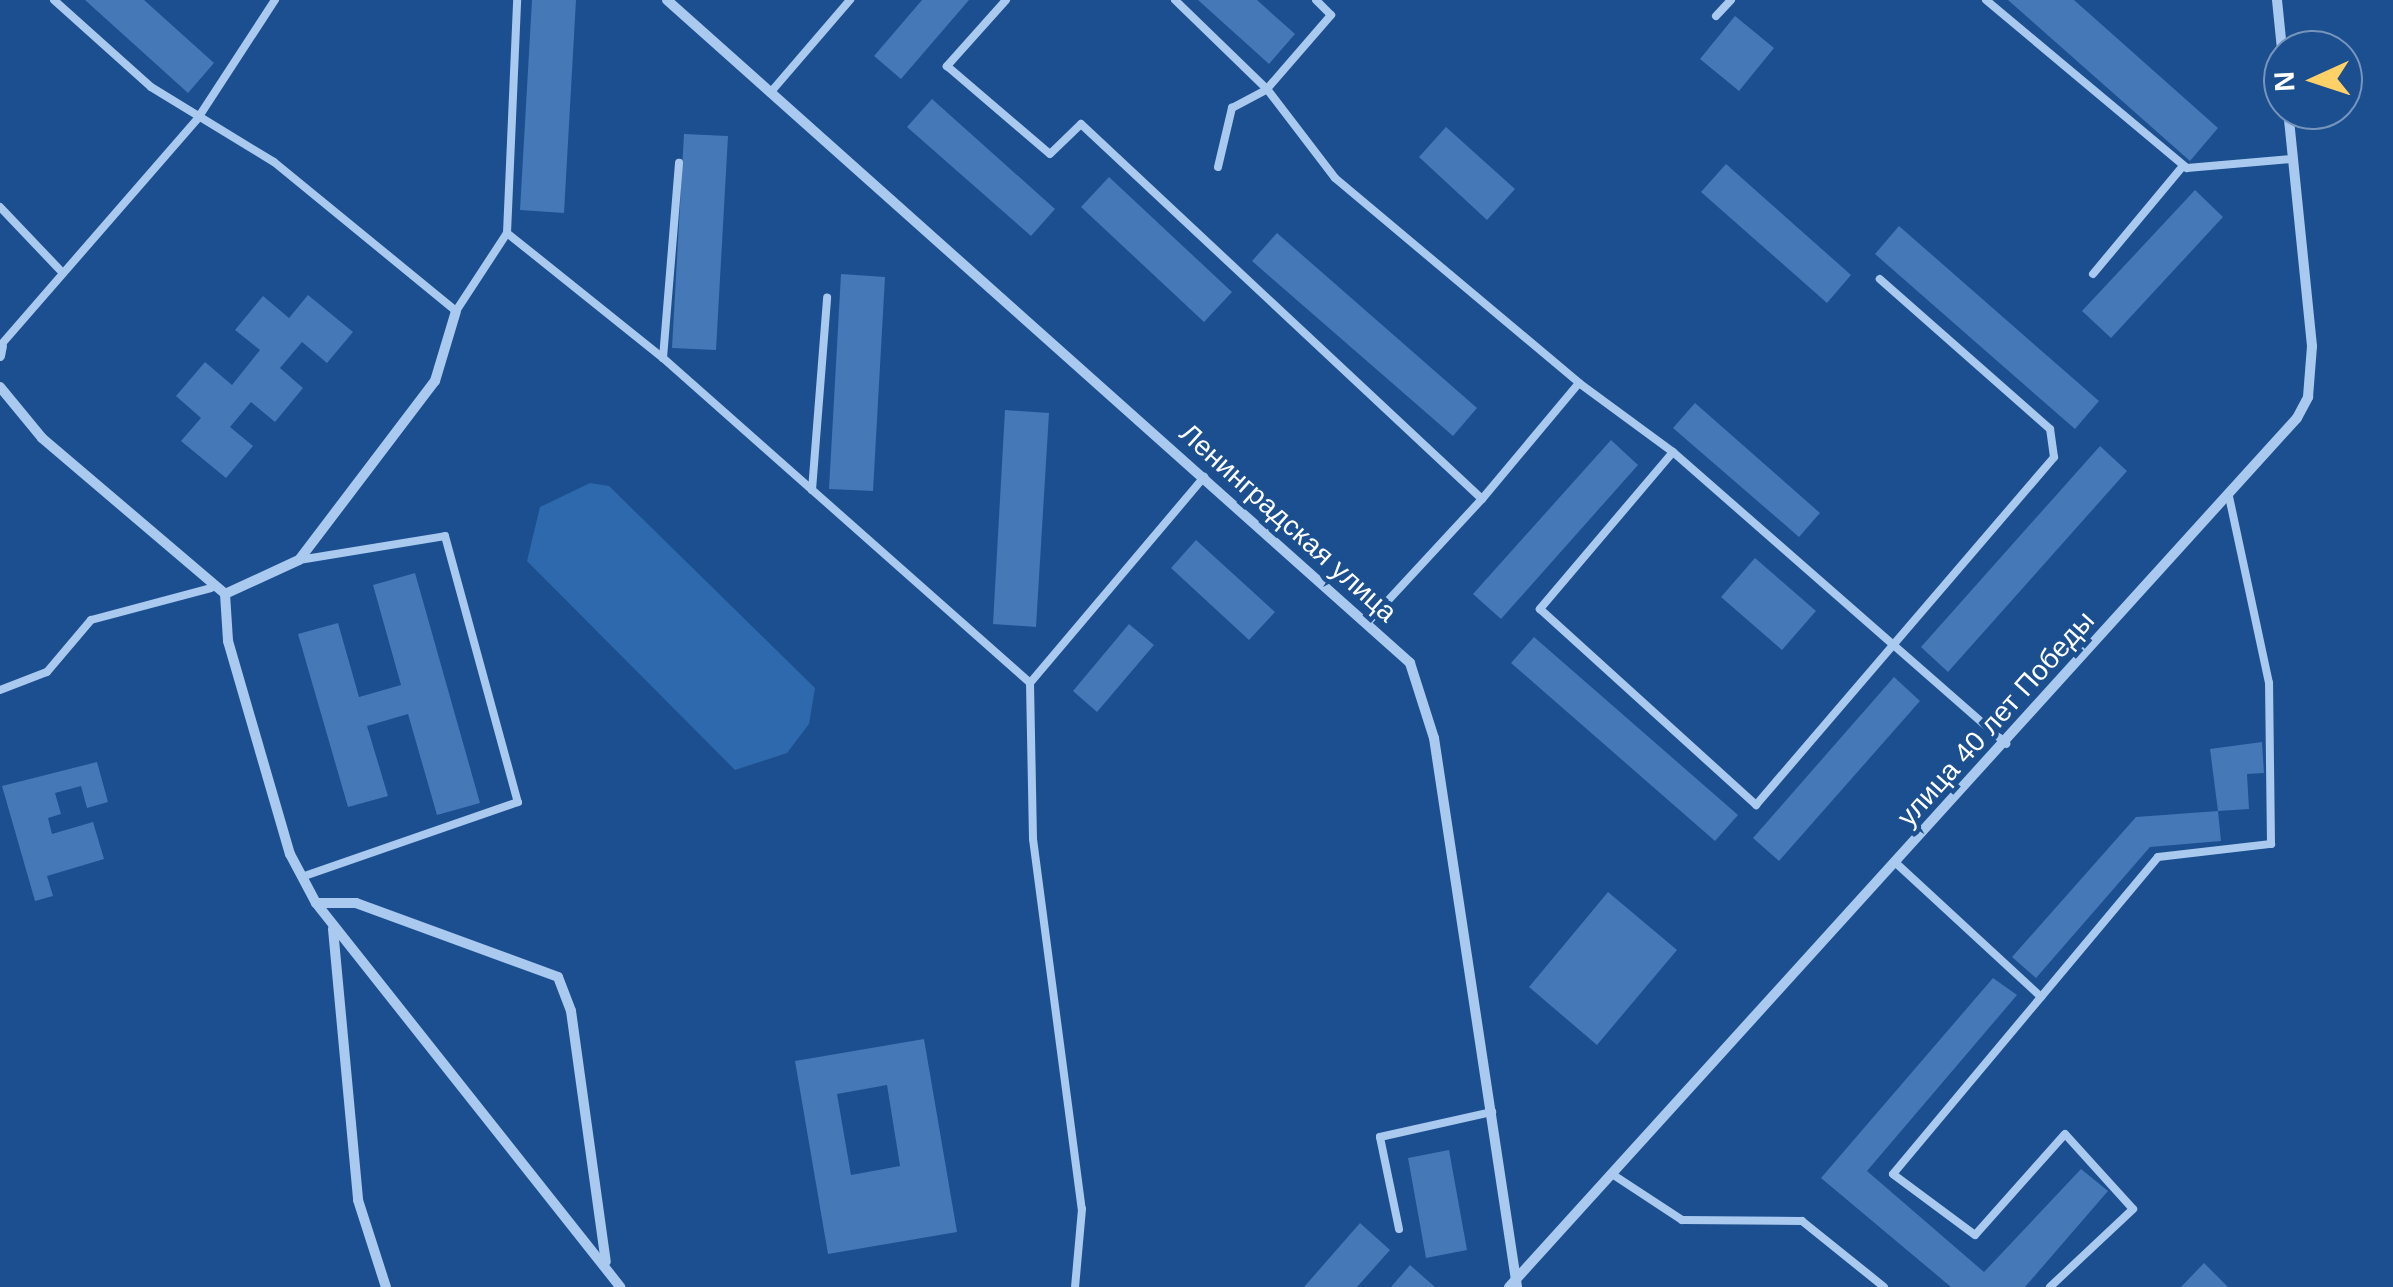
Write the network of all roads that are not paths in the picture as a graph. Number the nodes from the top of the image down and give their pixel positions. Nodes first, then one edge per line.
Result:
1 (54, 0) edge
2 (275, 0) edge
3 (517, 0) edge
4 (668, 0) edge
5 (850, 0) edge
6 (1006, 0) edge
7 (1174, 0) edge
8 (1316, 0) edge
9 (1731, 0) edge
10 (1986, 0) edge
11 (2277, 0) edge
12 (1716, 16) dead end
13 (2280, 30) edge
14 (1267, 88) junction
15 (770, 93) junction
16 (198, 118) junction
17 (2290, 130) edge
18 (2293, 159) junction
19 (679, 163) dead end
20 (2182, 166) junction
21 (1218, 167) dead end
22 (0, 207) edge
23 (506, 233) junction
24 (60, 270) junction
25 (2094, 274) dead end
26 (1880, 279) dead end
27 (827, 298) dead end
28 (456, 311) junction
29 (0, 349) edge
30 (662, 358) junction
31 (1579, 384) junction
32 (0, 386) edge
33 (1674, 452) junction
34 (1204, 477) junction
35 (812, 490) junction
36 (2229, 496) junction
37 (1482, 498) junction
38 (299, 560) junction
39 (211, 588) junction
40 (225, 594) junction
41 (1368, 623) junction
42 (1891, 649) junction
43 (1030, 683) junction
44 (0, 690) edge
45 (2006, 744) junction
46 (1897, 864) junction
47 (302, 877) junction
48 (316, 903) junction
49 (333, 929) junction
50 (2041, 997) junction
51 (1492, 1112) junction
52 (1615, 1176) junction
53 (1399, 1229) dead end
54 (607, 1262) junction
55 (1514, 1284) edge
56 (386, 1287) edge
57 (620, 1287) edge
58 (1075, 1287) edge
59 (1884, 1287) edge
60 (2050, 1287) edge

1 - 16 lane
2 - 16 lane
3 - 23 lane
4 - 15 street, Ленинградская улица
5 - 15 lane
6 - 37 lane
7 - 14 lane
8 - 14 lane
9 - 12 lane
10 - 20 lane
11 - 13 street
14 - 21 lane
14 - 31 lane
15 - 34 street, Ленинградская улица
16 - 24 lane
16 - 28 lane
17 - 18 street, улица 40 лет Победы
18 - 20 lane
18 - 36 street, улица 40 лет Победы
19 - 30 lane
20 - 25 lane
22 - 24 lane
23 - 28 lane
23 - 30 lane
24 - 29 lane
26 - 42 lane
27 - 35 lane
28 - 38 street
30 - 35 lane
31 - 33 lane
31 - 37 lane
32 - 39 street
33 - 42 lane
33 - 42 lane
34 - 41 street, Ленинградская улица
34 - 43 lane
35 - 43 lane
36 - 45 street, улица 40 лет Победы
36 - 50 lane
37 - 41 lane
38 - 40 street
38 - 47 lane
39 - 40 street
39 - 44 lane
40 - 47 street
41 - 51 street, Ленинградская улица
42 - 45 lane
43 - 58 lane
45 - 46 street, улица 40 лет Победы
46 - 50 lane
46 - 52 street, улица 40 лет Победы
47 - 48 street
48 - 49 street
48 - 54 street
49 - 54 street
49 - 56 street
50 - 60 lane
51 - 53 lane
51 - 55 street, Ленинградская улица
52 - 55 street, улица 40 лет Победы
52 - 59 lane
54 - 57 street

